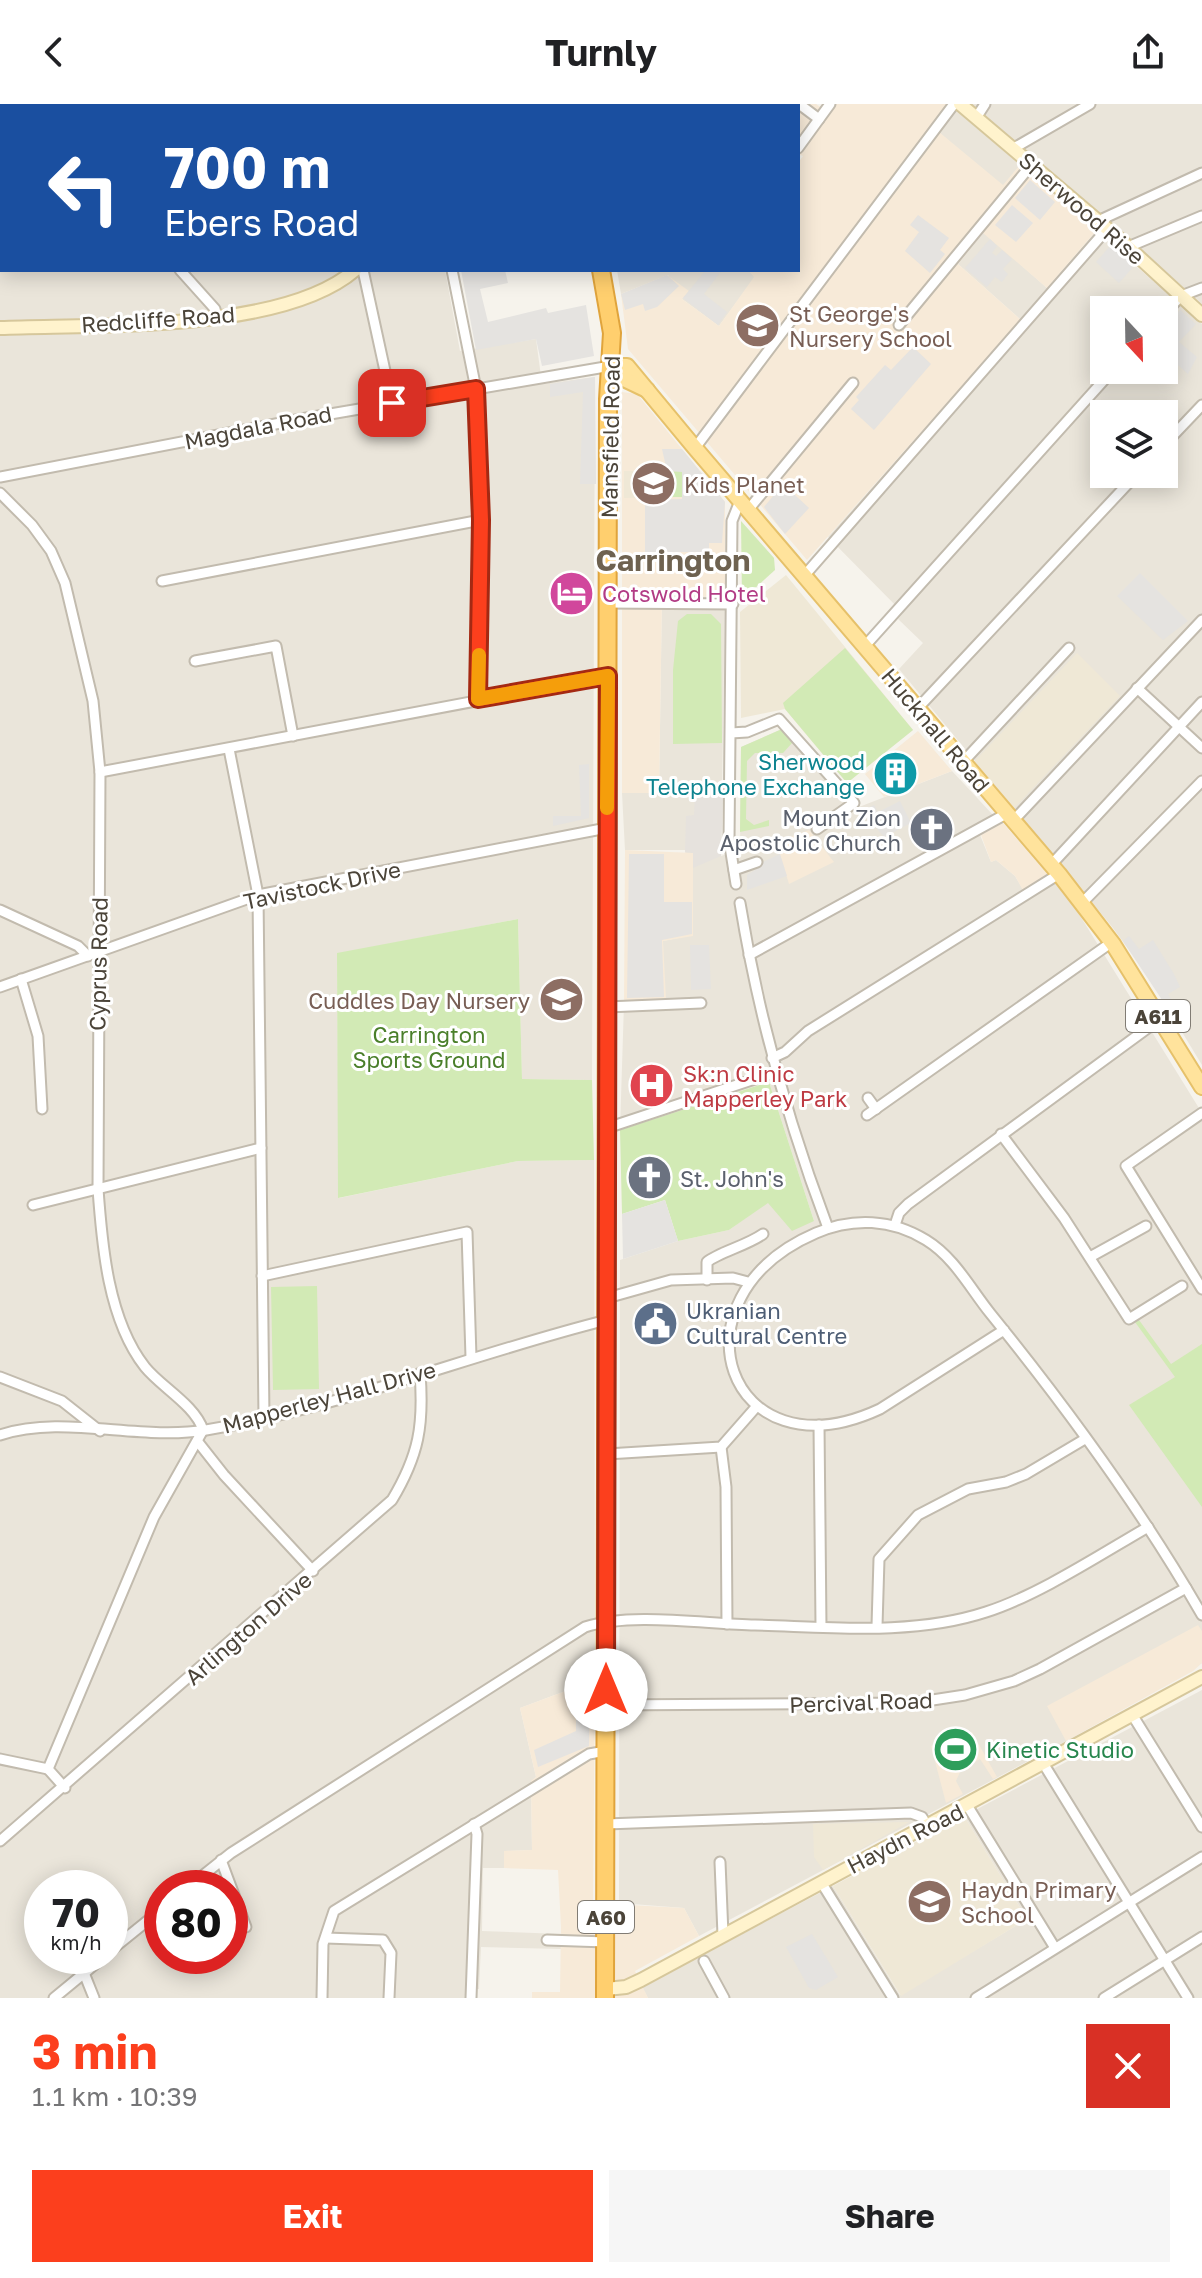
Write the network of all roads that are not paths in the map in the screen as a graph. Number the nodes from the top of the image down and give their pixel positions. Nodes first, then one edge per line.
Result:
1 (830, 104) edge
2 (957, 104) edge
3 (985, 104) edge
4 (1090, 104) edge
5 (800, 105) edge
6 (976, 118) junction
7 (819, 119) junction
8 (800, 145) edge
9 (1014, 148) junction
10 (1032, 164) junction
11 (1202, 173) edge
12 (1202, 216) edge
13 (1103, 225) junction
14 (1128, 247) junction
15 (182, 272) edge
16 (353, 272) edge
17 (363, 272) edge
18 (452, 272) edge
19 (601, 272) edge
20 (1202, 288) edge
21 (1181, 296) junction
22 (1178, 299) edge
23 (1202, 315) edge
24 (217, 319) junction
25 (899, 325) dead end
26 (0, 328) edge
27 (619, 366) junction
28 (853, 383) dead end
29 (1100, 384) edge
30 (476, 389) junction
31 (392, 403) junction
32 (1202, 405) edge
33 (1178, 430) edge
34 (695, 448) junction
35 (0, 477) edge
36 (1124, 488) edge
37 (0, 493) edge
38 (744, 505) junction
39 (481, 520) junction
40 (804, 576) junction
41 (162, 581) dead end
42 (608, 603) junction
43 (733, 604) junction
44 (1202, 620) edge
45 (864, 647) junction
46 (1069, 648) dead end
47 (195, 661) dead end
48 (608, 676) junction
49 (1137, 688) junction
50 (478, 699) junction
51 (1202, 702) edge
52 (917, 709) junction
53 (1179, 727) junction
54 (731, 733) junction
55 (293, 736) junction
56 (1202, 748) edge
57 (229, 749) junction
58 (963, 762) junction
59 (100, 772) junction
60 (1202, 781) edge
61 (1009, 818) junction
62 (607, 828) junction
63 (817, 829) dead end
64 (757, 862) dead end
65 (734, 870) junction
66 (1055, 870) junction
67 (736, 884) dead end
68 (258, 895) junction
69 (740, 903) dead end
70 (1082, 903) junction
71 (0, 910) edge
72 (1112, 942) junction
73 (92, 955) junction
74 (749, 955) junction
75 (21, 979) junction
76 (0, 987) edge
77 (701, 1003) dead end
78 (607, 1007) junction
79 (1160, 1019) junction
80 (772, 1058) junction
81 (776, 1072) junction
82 (1202, 1087) edge
83 (868, 1098) dead end
84 (42, 1109) dead end
85 (876, 1109) junction
86 (1202, 1113) edge
87 (867, 1115) dead end
88 (607, 1128) junction
89 (1001, 1134) junction
90 (261, 1148) junction
91 (98, 1189) junction
92 (33, 1205) dead end
93 (895, 1225) junction
94 (1146, 1226) dead end
95 (828, 1228) junction
96 (763, 1234) dead end
97 (1090, 1257) junction
98 (262, 1276) junction
99 (707, 1280) junction
100 (748, 1282) junction
101 (1182, 1286) dead end
102 (1202, 1289) edge
103 (607, 1298) junction
104 (607, 1320) junction
105 (1004, 1330) junction
106 (471, 1357) junction
107 (420, 1373) junction
108 (0, 1377) edge
109 (757, 1406) junction
110 (264, 1418) junction
111 (819, 1425) junction
112 (203, 1430) junction
113 (100, 1431) junction
114 (0, 1435) edge
115 (1085, 1439) junction
116 (198, 1442) junction
117 (721, 1447) junction
118 (607, 1454) junction
119 (1148, 1527) junction
120 (313, 1571) junction
121 (1186, 1588) junction
122 (1202, 1615) edge
123 (606, 1621) junction
124 (727, 1624) junction
125 (821, 1626) junction
126 (877, 1626) junction
127 (1202, 1677) edge
128 (606, 1705) junction
129 (1133, 1716) junction
130 (606, 1751) junction
131 (0, 1759) edge
132 (1043, 1763) junction
133 (48, 1769) junction
134 (65, 1788) junction
135 (967, 1805) junction
136 (474, 1824) junction
137 (606, 1824) junction
138 (928, 1827) junction
139 (1202, 1827) edge
140 (0, 1841) edge
141 (1202, 1857) edge
142 (221, 1860) junction
143 (720, 1862) dead end
144 (209, 1870) edge
145 (225, 1870) edge
146 (821, 1882) junction
147 (1129, 1902) junction
148 (144, 1924) edge
149 (723, 1935) junction
150 (128, 1936) edge
151 (1202, 1937) edge
152 (326, 1938) junction
153 (547, 1940) dead end
154 (606, 1942) junction
155 (1055, 1948) junction
156 (1165, 1960) junction
157 (704, 1961) dead end
158 (83, 1974) edge
159 (84, 1974) edge
160 (606, 1993) edge
161 (54, 1998) edge
162 (94, 1998) edge
163 (322, 1998) edge
164 (389, 1998) edge
165 (471, 1998) edge
166 (724, 1998) edge
167 (893, 1998) edge
168 (976, 1998) edge
169 (1104, 1998) edge
170 (1188, 1998) edge

1 - 7 street
2 - 6 street, Sherwood Rise
2 - 34 street
3 - 6 street
4 - 9 street
5 - 7 street
6 - 9 street, Sherwood Rise
7 - 8 street
9 - 10 street, Sherwood Rise
10 - 13 street, Sherwood Rise
10 - 25 street
11 - 13 street
12 - 14 street
13 - 14 street, Sherwood Rise
13 - 40 street
14 - 21 street, Sherwood Rise
15 - 24 street
16 - 24 street, Redcliffe Road
17 - 31 street
18 - 30 street
19 - 27 highway, Mansfield Road / A60
20 - 21 street
21 - 22 street
21 - 23 street, Sherwood Rise
24 - 26 street, Redcliffe Road
27 - 30 street, Magdala Road
27 - 34 main road, Hucknall Road / A611
27 - 42 highway, Mansfield Road / A60
28 - 38 street
29 - 45 street
30 - 31 street, Magdala Road
30 - 39 street
31 - 35 street, Magdala Road
32 - 33 street
34 - 38 main road, Hucknall Road / A611
36 - 52 street
37 - 59 street, Cyprus Road
38 - 40 main road, Hucknall Road / A611
38 - 43 street
39 - 41 street
39 - 50 street
40 - 45 main road, Hucknall Road / A611
42 - 43 street
42 - 48 highway, Mansfield Road / A60
43 - 54 street
44 - 49 street
45 - 52 main road, Hucknall Road / A611
46 - 58 street
47 - 55 street
48 - 50 street
48 - 62 highway, Mansfield Road / A60
49 - 53 street
49 - 61 street
50 - 55 street
51 - 53 street
52 - 58 main road, Hucknall Road / A611
53 - 56 street
53 - 66 street
54 - 63 street
54 - 65 street
55 - 57 street
57 - 59 street
57 - 68 street
58 - 61 main road, Hucknall Road / A611
59 - 73 street, Cyprus Road
60 - 70 street
61 - 66 main road, Hucknall Road / A611
61 - 74 street
62 - 68 street, Tavistock Drive
62 - 78 highway, Mansfield Road / A60
64 - 65 street
65 - 67 street
66 - 70 main road, Hucknall Road / A611
66 - 80 street
68 - 73 street, Tavistock Drive
68 - 90 street
69 - 74 street
70 - 72 main road, Hucknall Road / A611
71 - 73 street
72 - 79 main road, Hucknall Road / A611
72 - 85 street
73 - 75 street, Tavistock Drive
73 - 91 street, Cyprus Road
74 - 80 street
75 - 76 street, Tavistock Drive
75 - 84 street
77 - 78 street
78 - 88 highway, Mansfield Road / A60
79 - 82 main road, Hucknall Road / A611
79 - 89 street
80 - 81 street
81 - 88 street
81 - 95 street
83 - 85 street
85 - 87 street
86 - 102 street
88 - 103 highway, Mansfield Road / A60
89 - 93 street
89 - 97 street
90 - 91 street
90 - 98 street
91 - 92 street
91 - 112 street, Cyprus Road
93 - 95 street
93 - 105 street
94 - 97 street
95 - 100 street
96 - 99 street
97 - 101 street
98 - 106 street
98 - 110 street
99 - 100 street
99 - 103 street
100 - 109 street
103 - 104 highway, Mansfield Road / A60
104 - 106 street, Mapperley Hall Drive
104 - 118 highway, Mansfield Road / A60
105 - 111 street
105 - 115 street
106 - 107 street, Mapperley Hall Drive
107 - 110 street, Mapperley Hall Drive
107 - 120 street, Arlington Drive
108 - 113 street
109 - 111 street
109 - 117 street
110 - 112 street, Mapperley Hall Drive
111 - 125 street
112 - 113 street, Mapperley Hall Drive
112 - 116 street
113 - 114 street, Mapperley Hall Drive
115 - 119 street
115 - 126 street
116 - 120 street
116 - 133 street
117 - 118 street
117 - 124 street
118 - 123 highway, Mansfield Road / A60
119 - 121 street
119 - 126 street
120 - 134 street, Arlington Drive
121 - 122 street
121 - 128 street, Percival Road
123 - 124 street
123 - 128 highway, Mansfield Road / A60
123 - 142 street
124 - 125 street
125 - 126 street
127 - 129 street, Haydn Road
128 - 130 highway, Mansfield Road / A60
129 - 132 street, Haydn Road
129 - 139 street
130 - 136 street
130 - 137 highway, Mansfield Road / A60
131 - 133 street
132 - 135 street, Haydn Road
132 - 147 street
133 - 134 street
134 - 140 street, Arlington Drive
135 - 138 street, Haydn Road
135 - 155 street
136 - 152 street
136 - 165 street
137 - 138 street
137 - 154 highway, Mansfield Road / A60
138 - 146 street, Haydn Road
141 - 147 street
142 - 144 street
142 - 145 street
143 - 149 street
146 - 149 street, Haydn Road
146 - 167 street
147 - 155 street
147 - 156 street
148 - 150 street
149 - 160 street, Haydn Road
151 - 156 street
152 - 163 street
152 - 164 street
153 - 154 street
154 - 160 highway, Mansfield Road / A60
155 - 168 street
156 - 169 street
156 - 170 street
157 - 166 street
158 - 161 street
159 - 162 street

